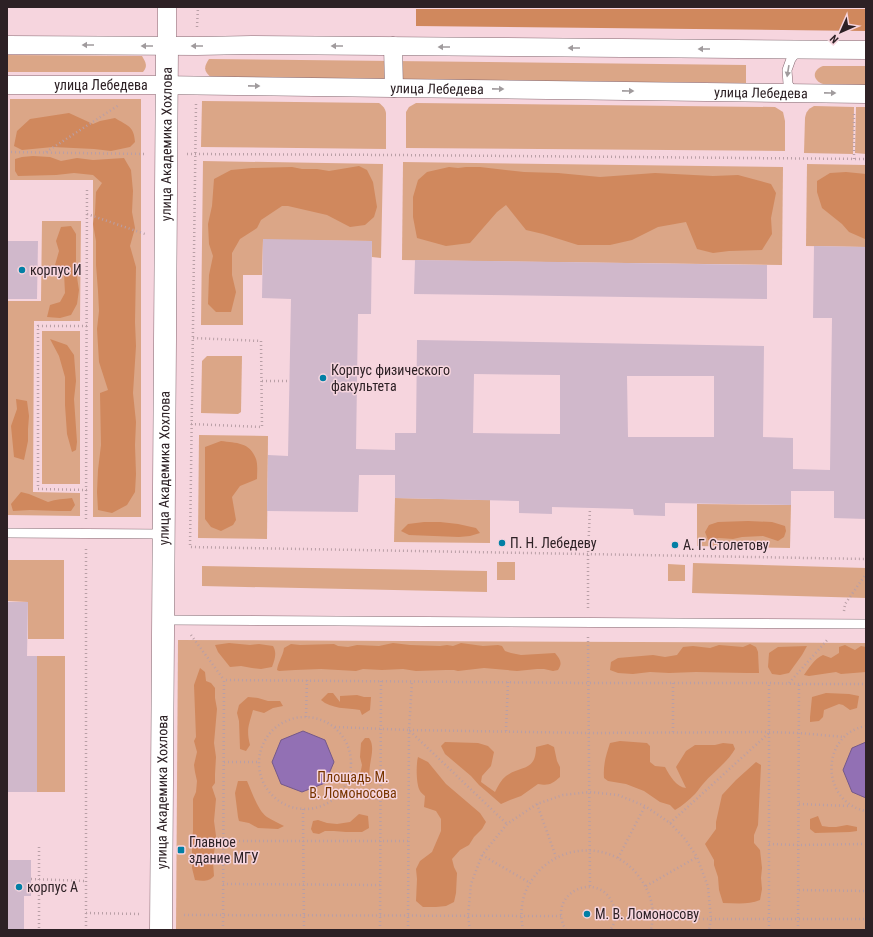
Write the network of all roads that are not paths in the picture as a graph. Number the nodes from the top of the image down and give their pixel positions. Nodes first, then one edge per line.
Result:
1 (167, 7) edge
2 (7, 45) edge
3 (167, 46) junction
4 (393, 46) junction
5 (798, 50) junction
6 (866, 50) edge
7 (7, 85) edge
8 (167, 85) junction
9 (394, 88) junction
10 (794, 93) junction
11 (860, 100) edge
12 (7, 533) edge
13 (164, 534) junction
14 (163, 620) junction
15 (866, 624) edge
16 (161, 930) edge

1 - 3 street, улица Академика Хохлова
3 -> 2 street
4 -> 3 street
3 - 8 street, улица Академика Хохлова
5 -> 4 street
4 - 9 street
5 - 6 street
5 -> 10 lane
7 - 8 street, улица Лебедева
8 -> 9 street, улица Лебедева
8 - 13 street, улица Академика Хохлова
9 -> 10 street, улица Лебедева
10 -> 11 street, улица Лебедева
12 - 13 lane
13 - 14 street, улица Академика Хохлова
14 - 15 lane
14 - 16 street, улица Академика Хохлова

